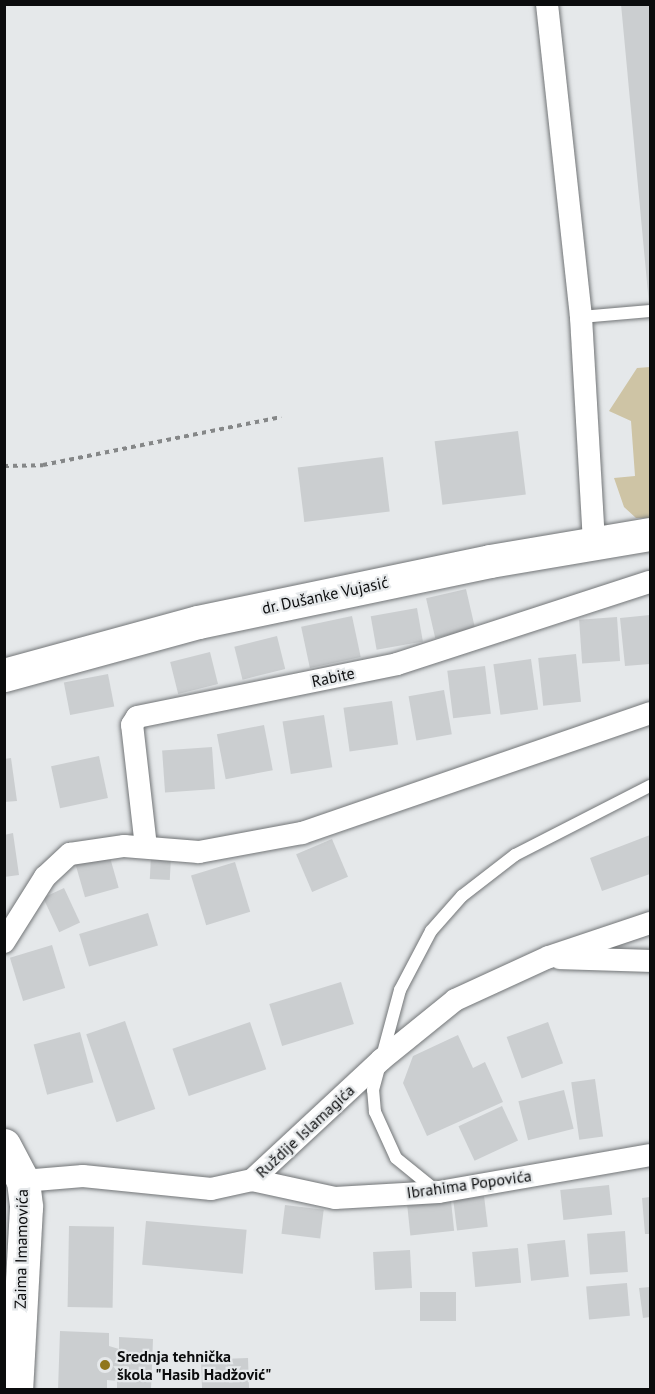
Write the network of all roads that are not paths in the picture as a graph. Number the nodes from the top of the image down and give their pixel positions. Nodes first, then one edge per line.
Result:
1 (548, 4) edge
2 (651, 311) edge
3 (581, 317) junction
4 (651, 534) edge
5 (594, 542) junction
6 (651, 582) edge
7 (4, 675) edge
8 (651, 713) edge
9 (651, 786) edge
10 (146, 847) junction
11 (651, 923) edge
12 (4, 942) edge
13 (549, 957) junction
14 (651, 961) edge
15 (381, 1060) junction
16 (4, 1145) edge
17 (651, 1155) edge
18 (252, 1180) junction
19 (23, 1181) junction
20 (439, 1192) junction
21 (16, 1389) edge

1 - 3 street
2 - 3 lane
3 - 5 street
4 - 5 main road, dr. Dušanke Vujasić
5 - 7 main road, dr. Dušanke Vujasić
6 - 10 street, Rabite
8 - 10 street
9 - 15 lane
10 - 12 street
11 - 13 street, Ruždije Islamagića
13 - 14 street, Ruždije Islamagića
13 - 15 street, Ruždije Islamagića
15 - 18 street, Ruždije Islamagića
15 - 20 lane
16 - 19 main road
17 - 20 street, Ibrahima Popovića
18 - 19 street, Ruždije Islamagića
18 - 20 street, Ibrahima Popovića
19 - 21 main road, Zaima Imamovića

